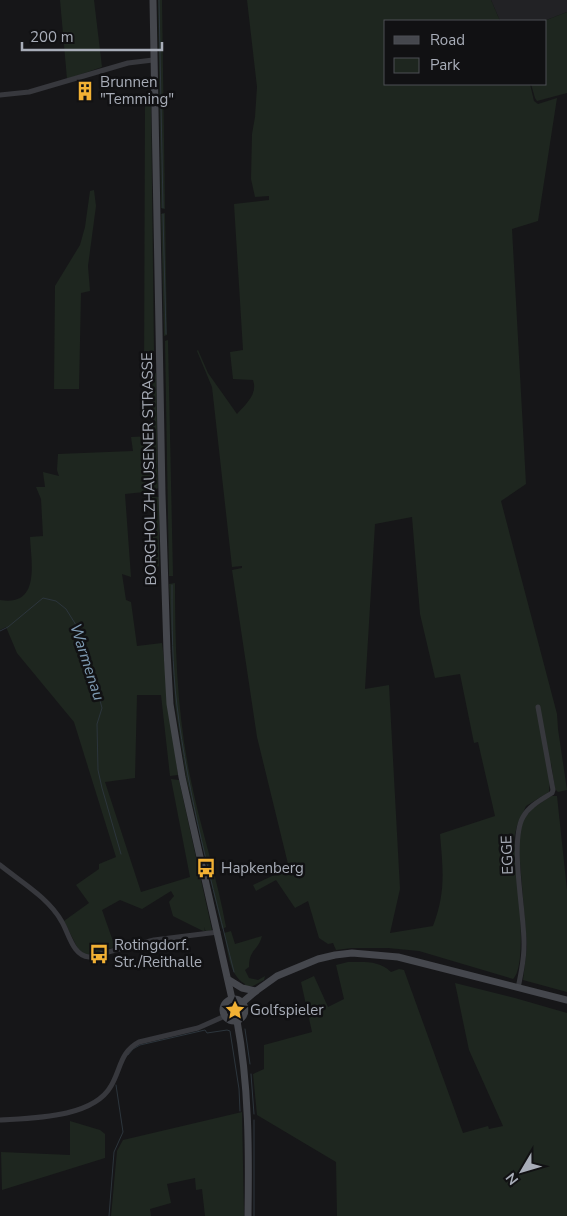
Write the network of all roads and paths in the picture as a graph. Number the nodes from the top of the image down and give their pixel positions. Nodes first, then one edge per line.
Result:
1 (153, 0) edge
2 (154, 60) junction
3 (0, 96) edge
4 (538, 707) dead end
5 (0, 865) edge
6 (218, 932) junction
7 (229, 980) junction
8 (518, 988) junction
9 (256, 991) junction
10 (232, 999) junction
11 (567, 1000) edge
12 (243, 1002) junction
13 (225, 1016) junction
14 (236, 1021) junction
15 (0, 1120) edge
16 (248, 1216) edge

1 - 2 main road, BORGHOLZHAUSENER STRASSE
2 - 3 street
2 - 6 main road, BORGHOLZHAUSENER STRASSE
4 - 8 street, EGGE
5 - 6 street
6 - 7 main road, BORGHOLZHAUSENER STRASSE
7 - 9 main road
7 - 10 main road, BORGHOLZHAUSENER STRASSE
8 - 9 main road
8 - 11 main road
9 - 12 main road
10 - 12 main road
10 - 13 main road
12 - 14 main road
13 - 14 main road
13 - 15 street
14 - 16 main road

